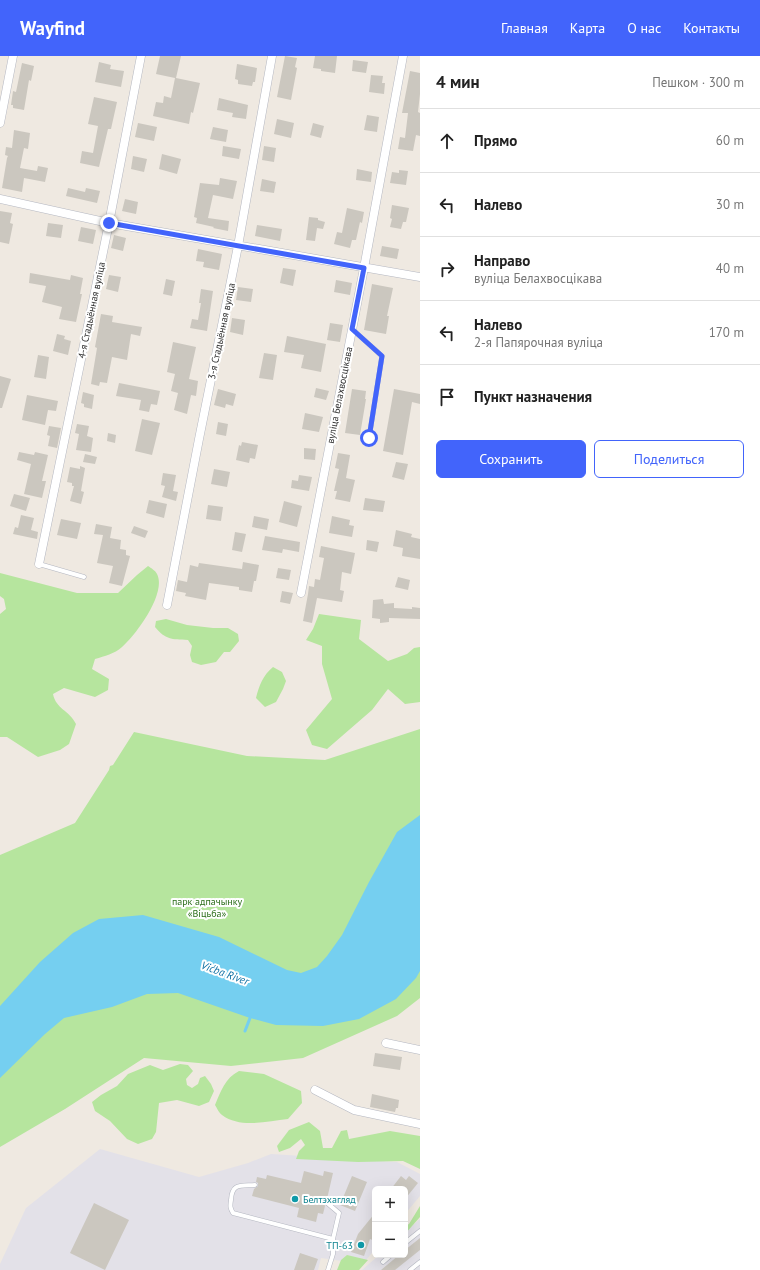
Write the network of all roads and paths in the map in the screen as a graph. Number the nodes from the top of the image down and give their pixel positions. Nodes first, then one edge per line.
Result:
1 (13, 56) edge
2 (141, 56) edge
3 (272, 56) edge
4 (403, 56) edge
5 (0, 123) edge
6 (0, 199) edge
7 (109, 223) junction
8 (238, 246) junction
9 (364, 268) junction
10 (420, 277) edge
11 (352, 329) junction
12 (369, 438) dead end
13 (39, 564) joint
14 (84, 577) dead end
15 (301, 593) dead end
16 (167, 605) dead end
17 (386, 1043) dead end
18 (420, 1050) edge
19 (315, 1090) dead end
20 (420, 1124) edge
21 (255, 1185) dead end
22 (326, 1202) dead end
23 (420, 1231) edge
24 (333, 1238) junction
25 (408, 1241) edge
26 (388, 1258) edge
27 (383, 1262) dead end
28 (420, 1262) edge
29 (328, 1270) edge
30 (410, 1270) edge

1 - 5 street
2 - 7 street, 4-я Стадыённая вуліца
3 - 8 street, 3-я Стадыённая вуліца
4 - 9 street, вуліца Белахвосцікава
6 - 7 street
7 - 8 street
7 - 13 street, 4-я Стадыённая вуліца
8 - 9 street
8 - 16 street, 3-я Стадыённая вуліца
9 - 10 street
9 - 11 street, вуліца Белахвосцікава
11 - 12 lane
11 - 15 street, вуліца Белахвосцікава
13 - 14 lane
17 - 18 street
19 - 20 street
21 - 24 lane
22 - 24 lane
23 - 25 lane
24 - 29 lane
26 - 27 lane
28 - 30 lane

